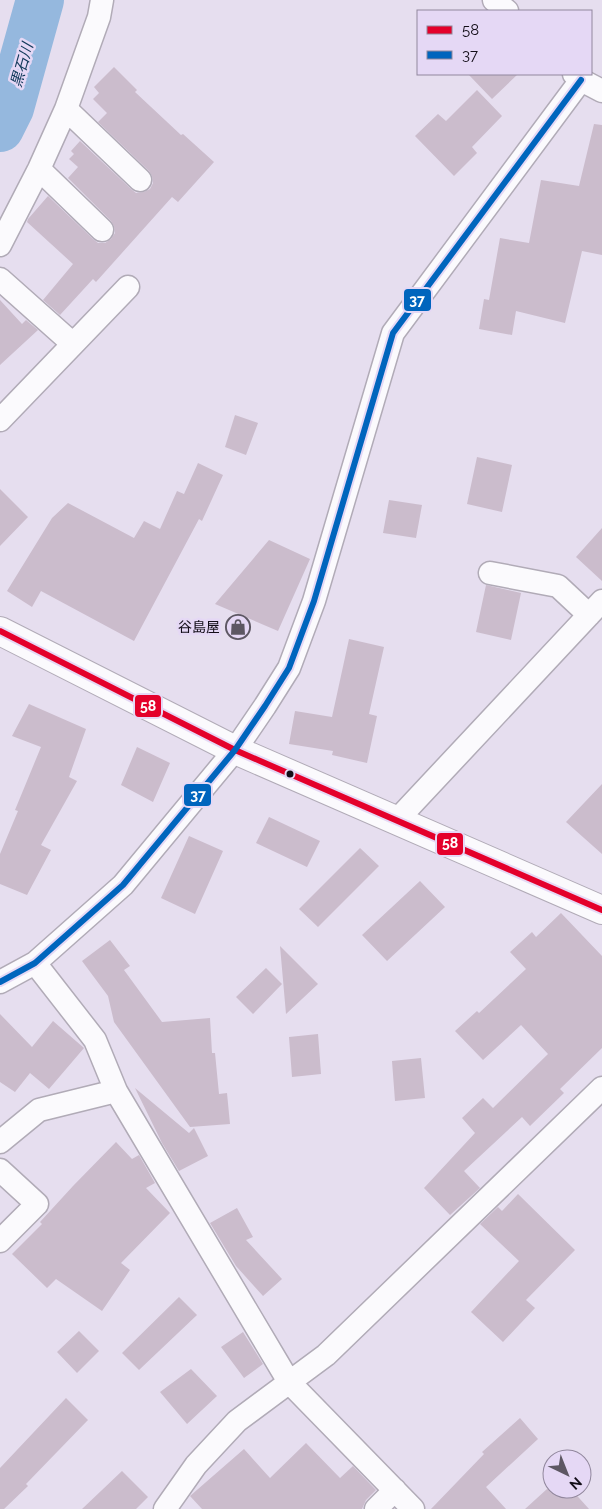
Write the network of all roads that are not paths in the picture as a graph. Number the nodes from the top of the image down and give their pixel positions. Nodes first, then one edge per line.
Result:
1 (102, 0) edge
2 (494, 0) edge
3 (505, 10) edge
4 (577, 77) edge
5 (602, 91) edge
6 (66, 110) junction
7 (39, 169) junction
8 (140, 180) dead end
9 (102, 230) dead end
10 (0, 245) edge
11 (0, 279) edge
12 (128, 287) dead end
13 (73, 344) junction
14 (0, 420) edge
15 (490, 573) dead end
16 (595, 608) edge
17 (0, 631) edge
18 (235, 750) junction
19 (397, 820) junction
20 (602, 910) edge
21 (35, 963) junction
22 (0, 982) edge
23 (602, 1088) edge
24 (116, 1091) junction
25 (0, 1142) edge
26 (0, 1170) edge
27 (0, 1240) edge
28 (289, 1382) junction
29 (395, 1490) junction
30 (165, 1509) edge
31 (376, 1509) edge
32 (413, 1509) edge

1 - 6 street
2 - 3 street
4 - 5 street
4 - 18 street
6 - 7 street
6 - 8 street
7 - 9 street
7 - 10 street
11 - 13 street
12 - 13 street
13 - 14 street
15 - 16 street
16 - 19 street
17 - 18 main road
18 - 19 main road
18 - 21 street
19 - 20 main road
21 - 22 street
21 - 24 street
23 - 28 street
24 - 25 street
24 - 28 street
26 - 27 street
28 - 29 street
28 - 30 street
29 - 31 street
29 - 32 street

